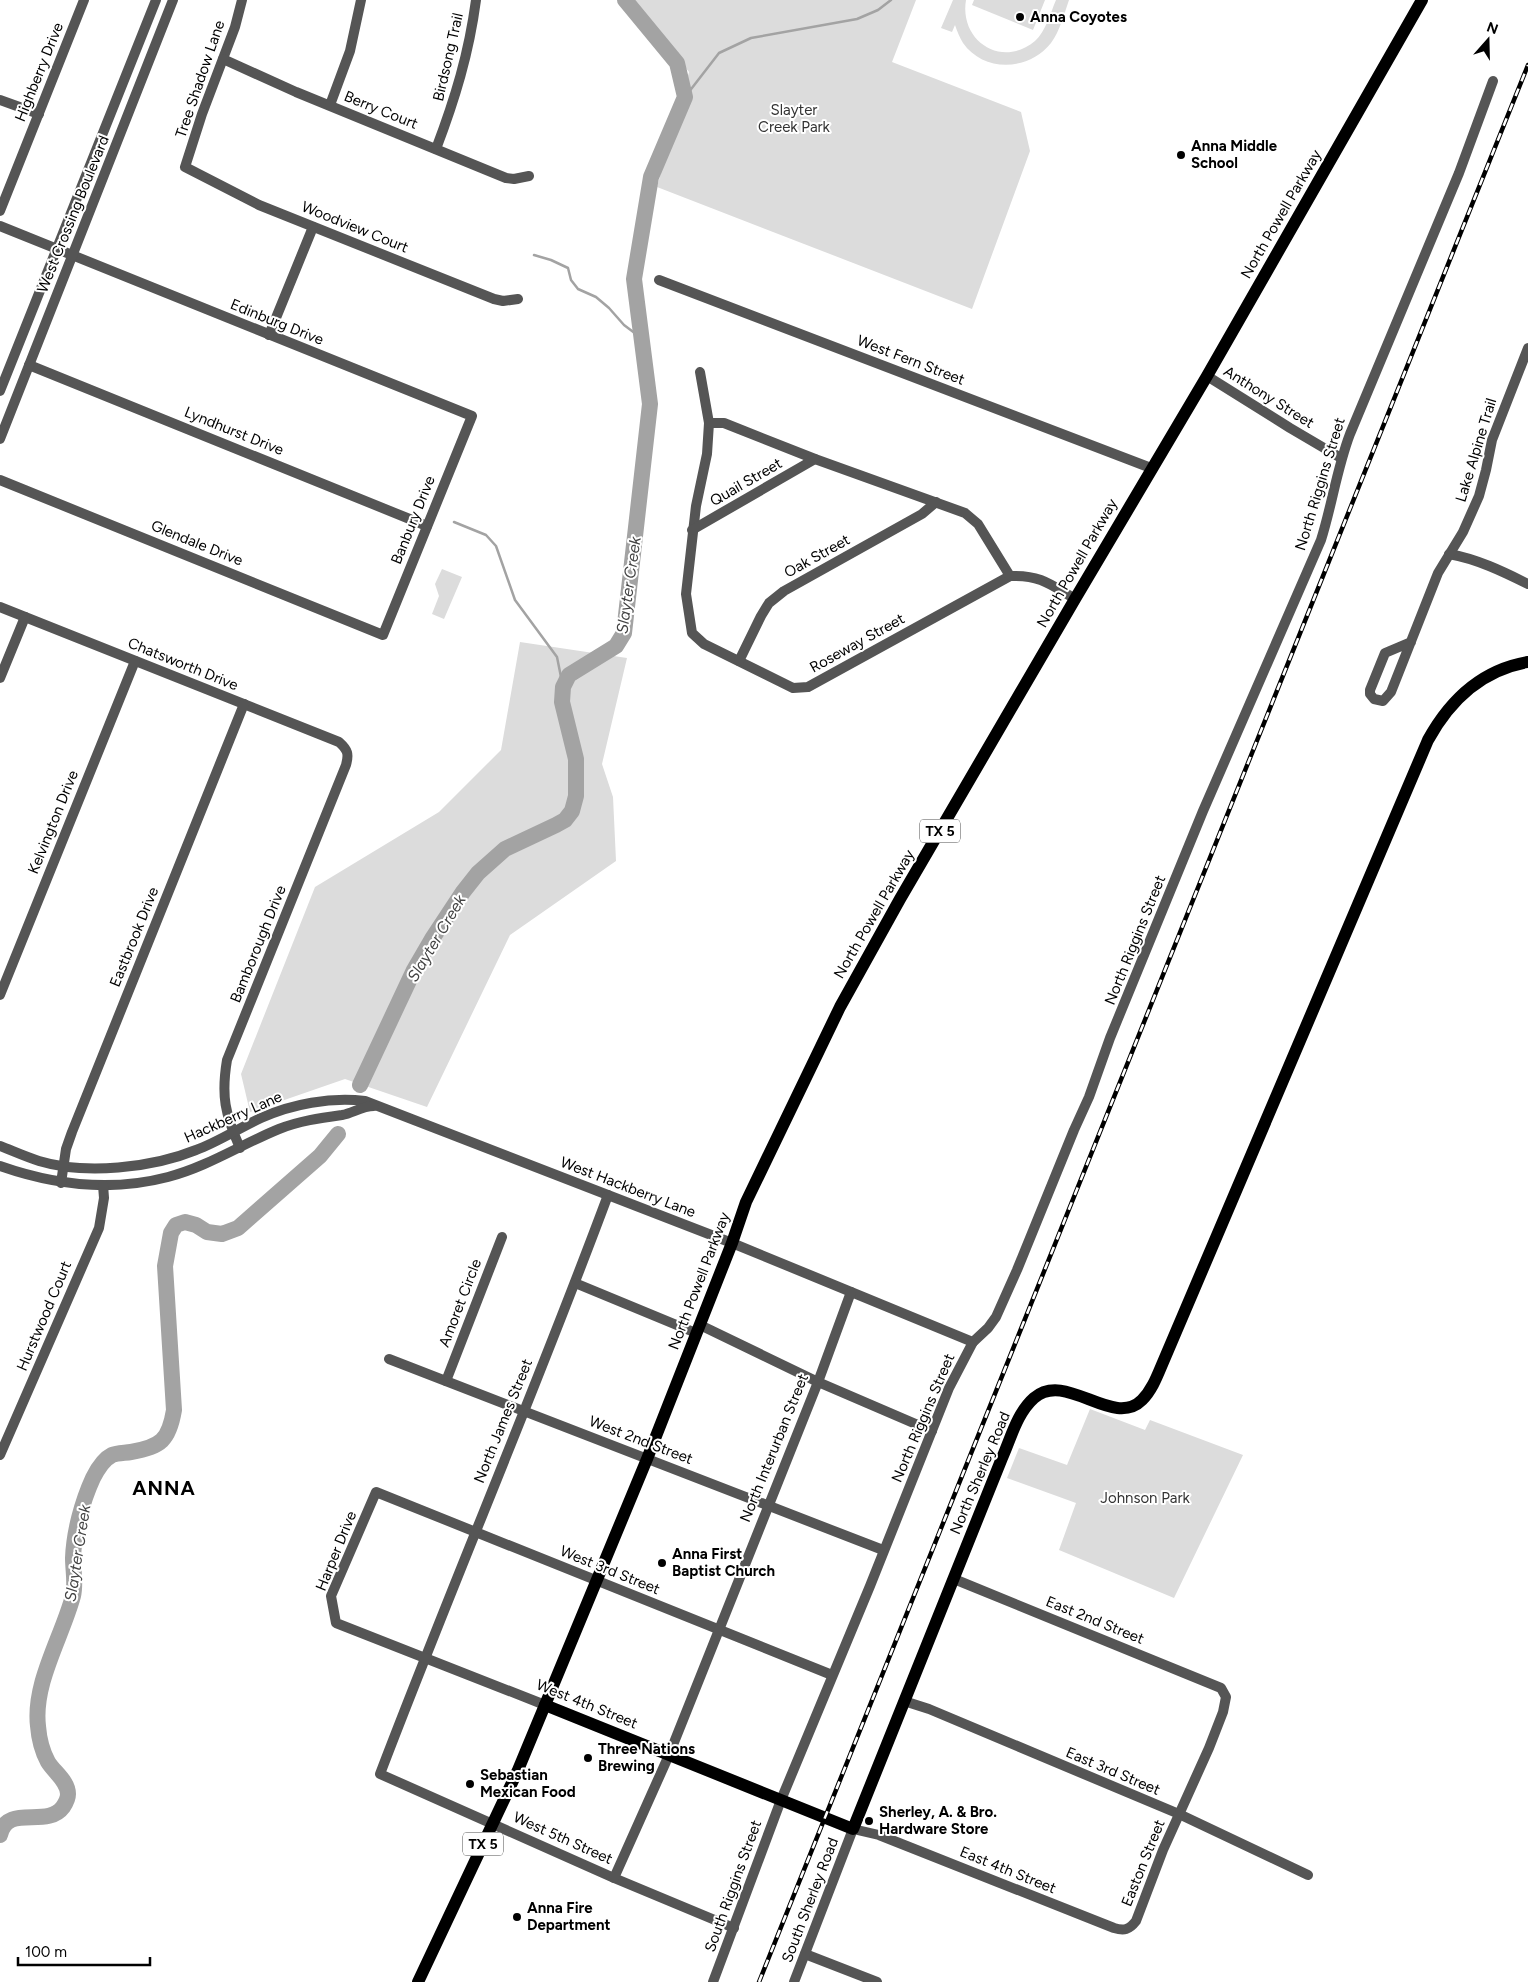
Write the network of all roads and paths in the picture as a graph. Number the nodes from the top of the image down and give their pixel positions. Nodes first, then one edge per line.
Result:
1 (84, 0) edge
2 (156, 0) edge
3 (173, 0) edge
4 (242, 0) edge
5 (361, 0) edge
6 (476, 0) edge
7 (1422, 0) edge
8 (223, 59) junction
9 (1493, 81) dead end
10 (0, 100) edge
11 (330, 105) junction
12 (39, 114) junction
13 (436, 148) junction
14 (185, 166) joint
15 (529, 176) dead end
16 (0, 211) edge
17 (0, 226) edge
18 (313, 226) junction
19 (58, 249) junction
20 (72, 256) junction
21 (659, 280) dead end
22 (518, 299) dead end
23 (268, 335) junction
24 (1528, 348) edge
25 (30, 365) junction
26 (700, 372) dead end
27 (1207, 376) junction
28 (0, 391) edge
29 (472, 416) joint
30 (709, 423) junction
31 (0, 440) edge
32 (1341, 458) junction
33 (815, 460) junction
34 (1151, 468) junction
35 (0, 480) edge
36 (936, 502) junction
37 (427, 526) junction
38 (692, 530) junction
39 (1449, 554) junction
40 (1010, 576) junction
41 (1528, 584) edge
42 (1074, 599) junction
43 (0, 607) edge
44 (25, 617) junction
45 (383, 635) joint
46 (1411, 642) junction
47 (135, 661) junction
48 (739, 661) junction
49 (1528, 662) edge
50 (0, 678) edge
51 (244, 704) junction
52 (349, 755) joint
53 (0, 994) edge
54 (383, 1107) junction
55 (233, 1132) junction
56 (4, 1148) edge
57 (240, 1148) junction
58 (0, 1167) edge
59 (63, 1167) junction
60 (60, 1183) junction
61 (103, 1185) junction
62 (608, 1195) junction
63 (502, 1237) dead end
64 (732, 1243) junction
65 (575, 1283) junction
66 (851, 1292) junction
67 (698, 1329) junction
68 (973, 1342) junction
69 (388, 1359) dead end
70 (446, 1381) junction
71 (818, 1382) junction
72 (523, 1411) junction
73 (932, 1431) junction
74 (0, 1455) edge
75 (648, 1459) junction
76 (376, 1492) joint
77 (767, 1505) junction
78 (474, 1532) junction
79 (883, 1550) junction
80 (954, 1579) junction
81 (596, 1581) junction
82 (336, 1623) joint
83 (718, 1630) junction
84 (424, 1659) junction
85 (832, 1675) junction
86 (1224, 1691) joint
87 (904, 1701) junction
88 (545, 1705) junction
89 (669, 1755) junction
90 (380, 1774) joint
91 (781, 1800) junction
92 (1179, 1814) junction
93 (493, 1823) junction
94 (854, 1829) junction
95 (1308, 1875) dead end
96 (614, 1878) junction
97 (734, 1928) junction
98 (1123, 1931) joint
99 (805, 1954) junction
100 (418, 1982) edge
101 (713, 1982) edge
102 (794, 1982) edge
103 (877, 1982) edge

1 - 12 street, Highberry Drive
2 - 19 street, West Crossing Boulevard
3 - 20 street, West Crossing Boulevard
4 - 8 street, Tree Shadow Lane
5 - 11 street
6 - 13 street, Birdsong Trail
7 - 27 main road, North Powell Parkway / TX 5
8 - 11 street, Berry Court
8 - 14 street, Tree Shadow Lane
9 - 32 street, North Riggins Street
10 - 12 street
11 - 13 street, Berry Court
12 - 16 street, Highberry Drive
13 - 15 street, Berry Court
14 - 18 street, Woodview Court
17 - 19 street, Edinburg Drive
18 - 22 street, Woodview Court
18 - 23 street
19 - 20 street, Edinburg Drive
19 - 28 street, West Crossing Boulevard
20 - 23 street, Edinburg Drive
20 - 25 street, West Crossing Boulevard
21 - 34 street, West Fern Street
23 - 29 street, Edinburg Drive
24 - 39 street, Lake Alpine Trail
25 - 31 street, West Crossing Boulevard
25 - 37 street, Lyndhurst Drive
26 - 30 street, Roseway Street
27 - 32 street, Anthony Street
27 - 34 main road, North Powell Parkway / TX 5
29 - 37 street, Banbury Drive
30 - 33 street
30 - 38 street, Roseway Street
32 - 68 street, North Riggins Street
33 - 36 street
33 - 38 street, Quail Street
34 - 42 main road, North Powell Parkway / TX 5
35 - 45 street, Glendale Drive
36 - 40 street
36 - 48 street, Oak Street
37 - 45 street, Banbury Drive
38 - 48 street, Roseway Street
39 - 41 street
39 - 46 street, Lake Alpine Trail
40 - 42 street
40 - 48 street, Roseway Street
42 - 64 main road, North Powell Parkway / TX 5
43 - 44 street, Chatsworth Drive
44 - 47 street, Chatsworth Drive
44 - 50 street
46 - 46 street, Lake Alpine Trail
47 - 51 street, Chatsworth Drive
47 - 53 street, Kelvington Drive
49 - 80 main road, North Sherley Road
51 - 52 street, Chatsworth Drive
51 - 59 street, Eastbrook Drive
52 - 55 street, Bamborough Drive
54 - 55 street, Hackberry Lane
54 - 57 street, Hackberry Lane
54 - 62 street, West Hackberry Lane
55 - 57 street, Bamborough Drive
55 - 59 street, Hackberry Lane
56 - 58 street
56 - 59 street, Hackberry Lane
57 - 61 street, Hackberry Lane
58 - 60 street, Hackberry Lane
59 - 60 street, Eastbrook Drive
60 - 61 street, Hackberry Lane
61 - 74 street, Hurstwood Court
62 - 64 street, West Hackberry Lane
62 - 65 street, North James Street
63 - 70 street, Amoret Circle
64 - 66 street, West Hackberry Lane
64 - 67 main road, North Powell Parkway / TX 5
65 - 67 street
65 - 72 street, North James Street
66 - 68 street, West Hackberry Lane
66 - 71 street, North Interurban Street
67 - 71 street
67 - 75 main road, North Powell Parkway / TX 5
68 - 73 street, North Riggins Street
69 - 70 street, West 2nd Street
70 - 72 street, West 2nd Street
71 - 73 street
71 - 77 street, North Interurban Street
72 - 75 street, West 2nd Street
72 - 78 street, North James Street
73 - 79 street, North Riggins Street
75 - 77 street, West 2nd Street
75 - 81 main road, North Powell Parkway / TX 5
76 - 78 street, West 3rd Street
76 - 82 street, Harper Drive
77 - 79 street, West 2nd Street
77 - 83 street, North Interurban Street
78 - 81 street, West 3rd Street
78 - 84 street, North James Street
79 - 85 street, North Riggins Street
80 - 86 street, East 2nd Street
80 - 87 main road, North Sherley Road
81 - 83 street, West 3rd Street
81 - 88 main road, North Powell Parkway / TX 5
82 - 84 street, West 4th Street
83 - 85 street, West 3rd Street
83 - 89 street, North Interurban Street
84 - 88 street, West 4th Street
84 - 90 street, North James Street
85 - 91 street, North Riggins Street
86 - 92 street, Easton Street
87 - 92 street, East 3rd Street
87 - 94 main road, North Sherley Road
88 - 89 main road, West 4th Street
88 - 93 main road, TX 5
89 - 91 main road, West 4th Street
89 - 96 street, North Interurban Street
90 - 93 street, West 5th Street
91 - 94 main road, West 4th Street
91 - 97 street, South Riggins Street
92 - 95 street, East 3rd Street
92 - 98 street, Easton Street
93 - 96 street, West 5th Street
93 - 100 main road, TX 5
94 - 98 street, East 4th Street
94 - 99 street, South Sherley Road
96 - 97 street, West 5th Street
97 - 101 street, South Riggins Street
99 - 102 street, South Sherley Road
99 - 103 street

